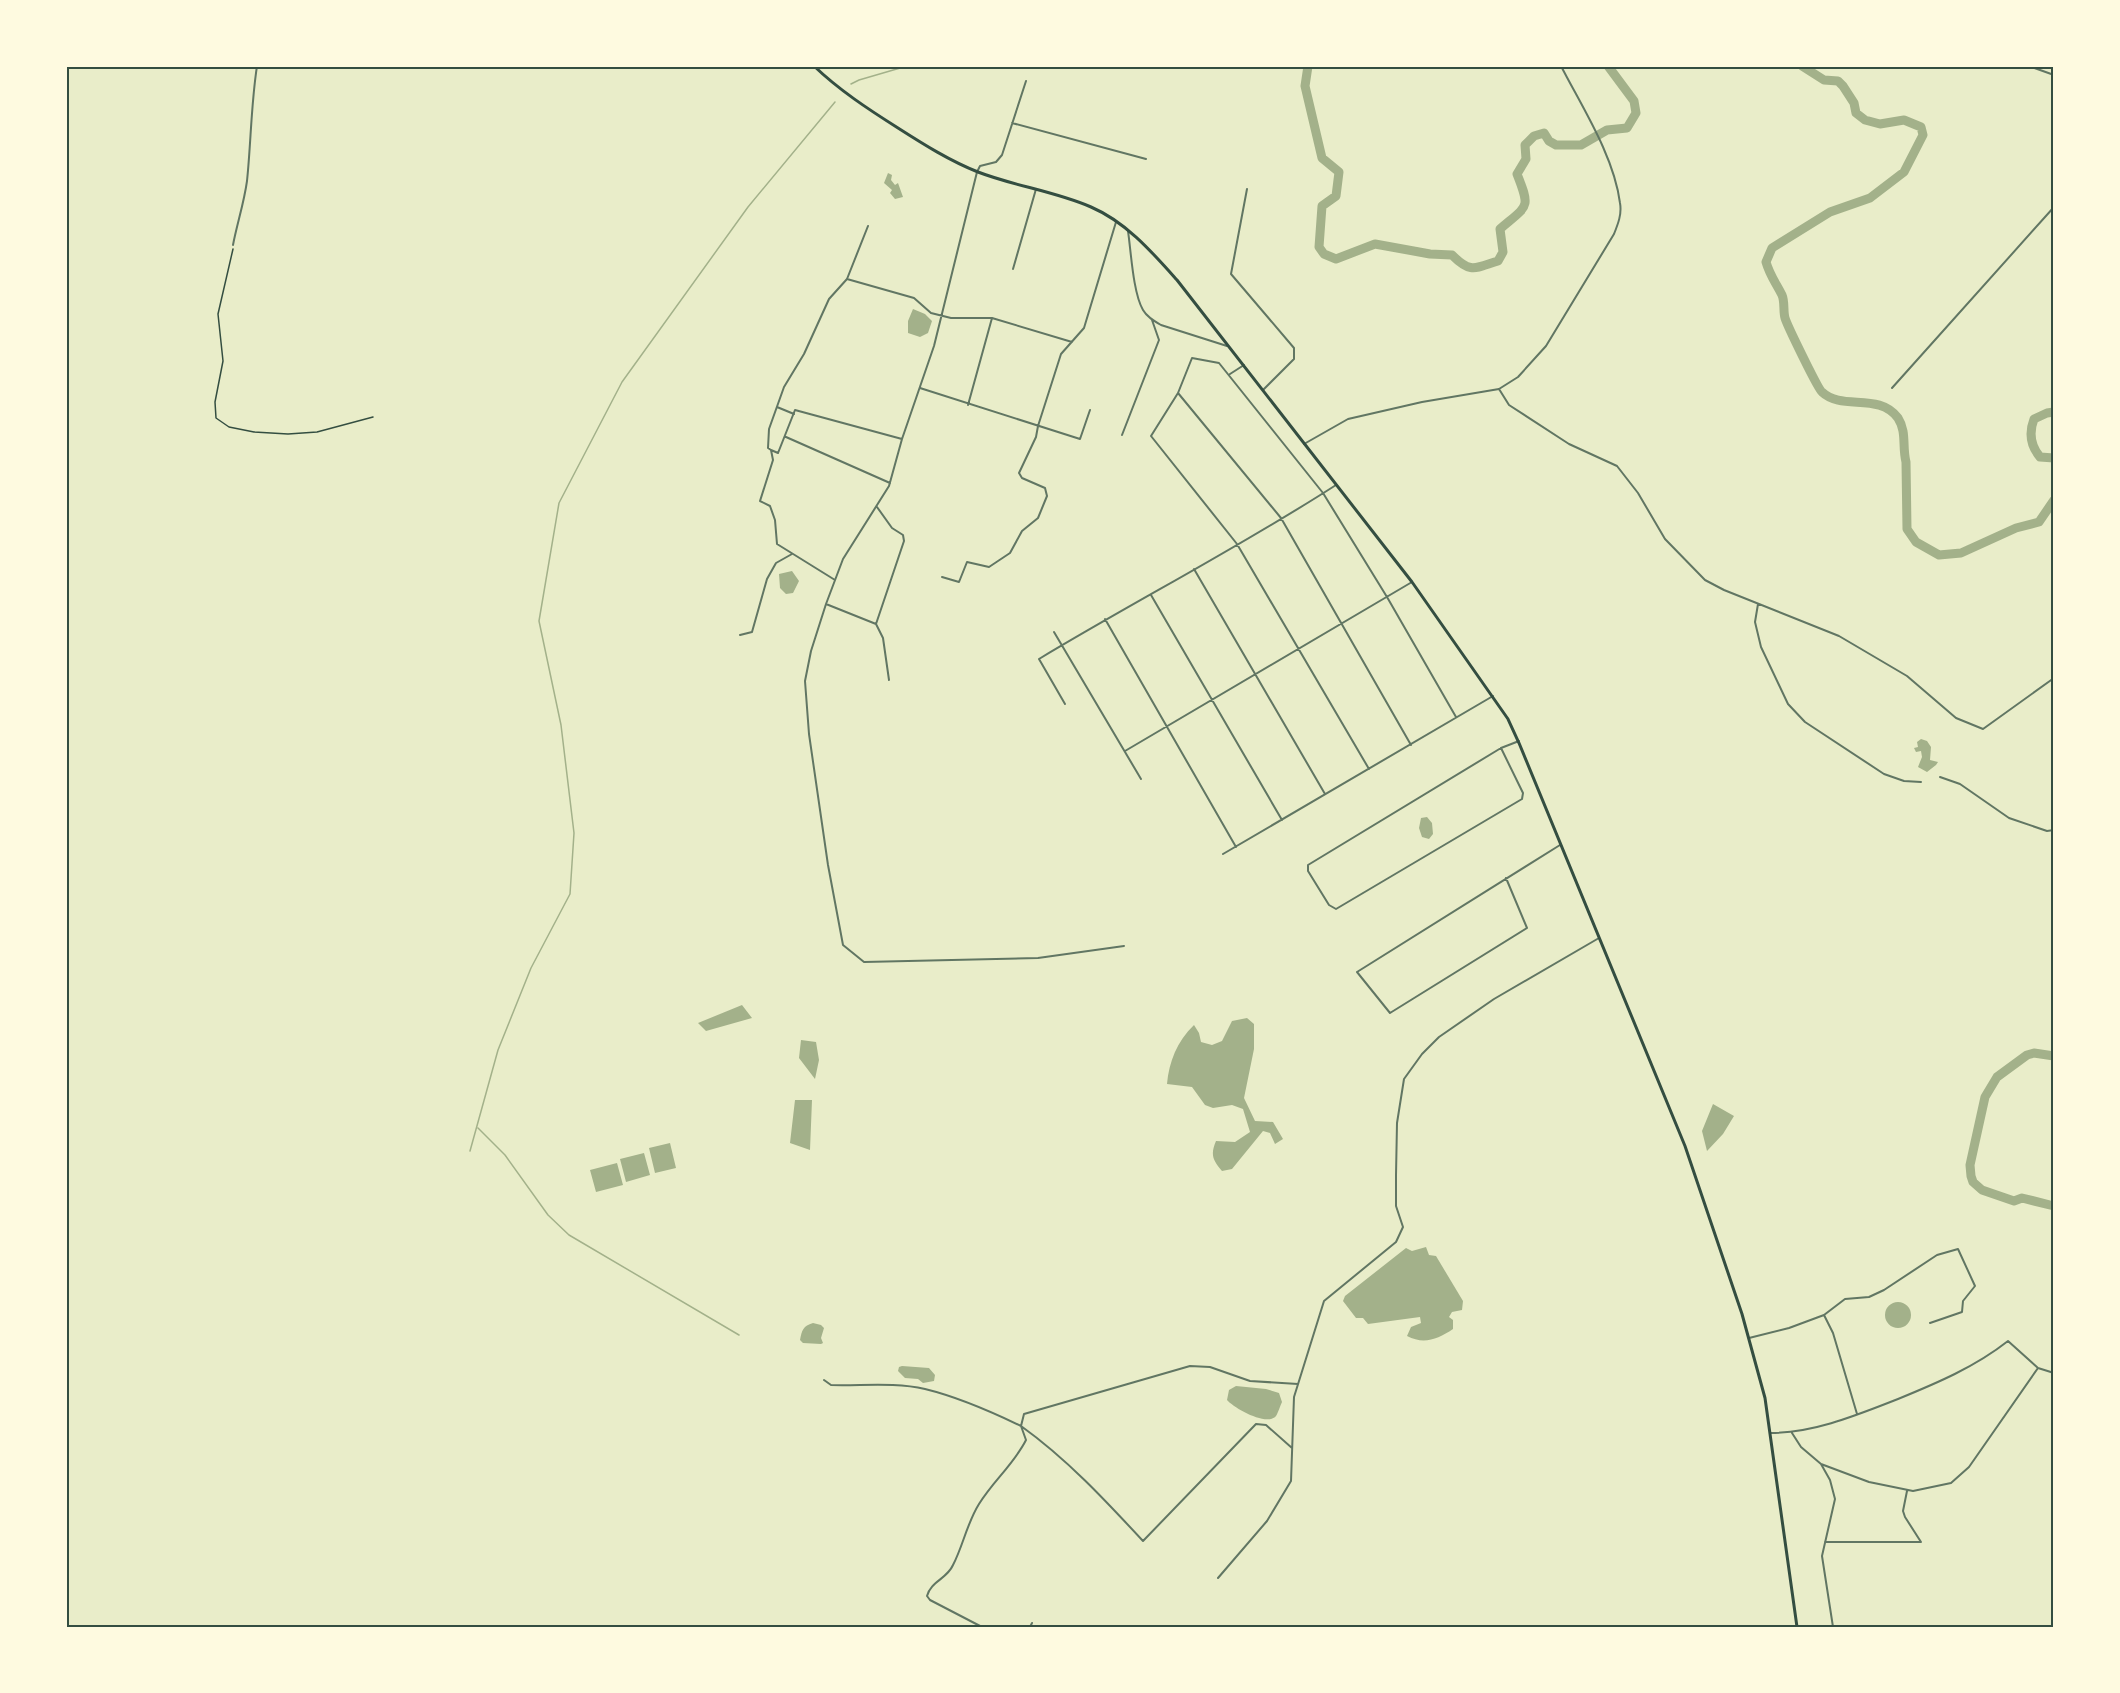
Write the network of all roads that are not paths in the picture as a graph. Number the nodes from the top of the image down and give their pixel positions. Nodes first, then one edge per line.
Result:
1 (257, 66) edge
2 (814, 66) edge
3 (1561, 66) edge
4 (2029, 66) edge
5 (2054, 75) edge
6 (1026, 81) dead end
7 (1012, 123) junction
8 (1146, 159) dead end
9 (977, 172) junction
10 (1036, 189) junction
11 (1247, 189) dead end
12 (2054, 207) edge
13 (1116, 222) junction
14 (868, 226) dead end
15 (1128, 231) junction
16 (233, 245) road end
17 (1013, 269) dead end
18 (847, 279) junction
19 (941, 316) junction
20 (992, 318) junction
21 (1152, 320) junction
22 (1072, 342) junction
23 (1227, 346) junction
24 (1244, 365) junction
25 (1230, 374) junction
26 (920, 388) junction
27 (1892, 388) dead end
28 (1498, 389) junction
29 (1263, 390) junction
30 (1178, 393) junction
31 (968, 405) junction
32 (776, 407) junction
33 (1090, 410) dead end
34 (794, 414) junction
35 (1038, 426) junction
36 (1122, 435) dead end
37 (785, 437) junction
38 (902, 439) junction
39 (1304, 444) junction
40 (771, 450) junction
41 (890, 483) junction
42 (1336, 485) junction
43 (1323, 493) junction
44 (877, 507) junction
45 (1281, 518) junction
46 (1237, 544) junction
47 (792, 554) junction
48 (1194, 569) junction
49 (942, 577) dead end
50 (835, 580) junction
51 (1412, 582) junction
52 (1151, 595) junction
53 (1387, 597) junction
54 (826, 604) junction
55 (1758, 604) junction
56 (1105, 619) junction
57 (876, 624) junction
58 (1340, 624) junction
59 (1054, 632) dead end
60 (740, 635) dead end
61 (1062, 645) junction
62 (1298, 649) junction
63 (1255, 675) junction
64 (2054, 678) edge
65 (889, 680) dead end
66 (1493, 696) junction
67 (1211, 701) junction
68 (1065, 705) dead end
69 (1456, 717) junction
70 (1168, 726) junction
71 (1519, 741) junction
72 (1411, 745) junction
73 (1500, 748) junction
74 (1125, 751) junction
75 (1369, 769) junction
76 (1941, 777) dead end
77 (1141, 779) dead end
78 (1921, 782) dead end
79 (1325, 794) junction
80 (1281, 820) junction
81 (2054, 830) edge
82 (1560, 845) junction
83 (1236, 847) junction
84 (1223, 854) dead end
85 (1506, 878) junction
86 (1599, 939) junction
87 (1124, 946) dead end
88 (1824, 1315) junction
89 (1930, 1323) dead end
90 (1749, 1338) junction
91 (2038, 1368) junction
92 (2054, 1373) edge
93 (825, 1380) dead end
94 (1298, 1384) junction
95 (1857, 1415) junction
96 (1021, 1426) junction
97 (1770, 1433) junction
98 (1792, 1433) junction
99 (1293, 1449) junction
100 (1821, 1464) junction
101 (1907, 1490) junction
102 (1825, 1542) junction
103 (1218, 1578) dead end
104 (1032, 1623) dead end
105 (982, 1627) edge
106 (1030, 1627) edge
107 (1797, 1627) edge
108 (1833, 1627) edge

1 - 16 street
2 - 9 main road
3 - 28 street
4 - 5 street
6 - 7 street
7 - 8 street
7 - 9 street
9 - 10 main road
9 - 19 street
10 - 13 main road
10 - 17 street
11 - 29 street
12 - 27 street
13 - 15 main road
13 - 22 street
14 - 18 street
15 - 21 street
15 - 23 main road
18 - 19 street
18 - 32 street
19 - 20 street
19 - 26 street
20 - 22 street
20 - 31 street
21 - 23 street
21 - 36 street
22 - 35 street
23 - 24 main road
24 - 25 street
24 - 29 main road
25 - 30 street
25 - 43 street
26 - 31 street
26 - 38 street
28 - 39 street
28 - 55 street
29 - 39 main road
30 - 45 street
30 - 46 street
31 - 35 street
32 - 34 street
32 - 40 street
33 - 35 street
34 - 37 street
34 - 38 street
35 - 49 street
37 - 40 street
37 - 41 street
38 - 41 street
39 - 42 main road
40 - 47 street
41 - 44 street
42 - 43 street
42 - 51 main road
43 - 45 street
43 - 53 street
44 - 50 street
44 - 57 street
45 - 46 street
45 - 58 street
46 - 48 street
46 - 62 street
47 - 50 street
47 - 60 street
48 - 52 street
48 - 63 street
50 - 54 street
51 - 53 street
51 - 66 main road
52 - 56 street
52 - 67 street
53 - 58 street
53 - 69 street
54 - 57 street
54 - 87 street
55 - 64 street
55 - 78 street
56 - 61 street
56 - 70 street
57 - 65 street
58 - 62 street
58 - 72 street
59 - 61 street
61 - 68 street
61 - 74 street
62 - 63 street
62 - 75 street
63 - 67 street
63 - 79 street
66 - 69 street
66 - 71 main road
67 - 70 street
67 - 80 street
69 - 72 street
70 - 74 street
70 - 83 street
71 - 73 street
71 - 82 main road
72 - 75 street
73 - 73 street
74 - 77 street
75 - 79 street
76 - 81 street
79 - 80 street
80 - 83 street
82 - 85 street
82 - 86 main road
83 - 84 street
85 - 85 street
86 - 90 main road
86 - 94 street
88 - 89 street
88 - 90 street
88 - 95 street
90 - 97 main road
91 - 92 street
91 - 95 street
91 - 101 street
93 - 96 street
94 - 96 street
94 - 99 street
95 - 98 street
96 - 99 street
96 - 105 street
97 - 98 street
97 - 107 main road
98 - 100 street
99 - 103 street
100 - 101 street
100 - 102 street
101 - 102 street
102 - 108 street
104 - 106 street

